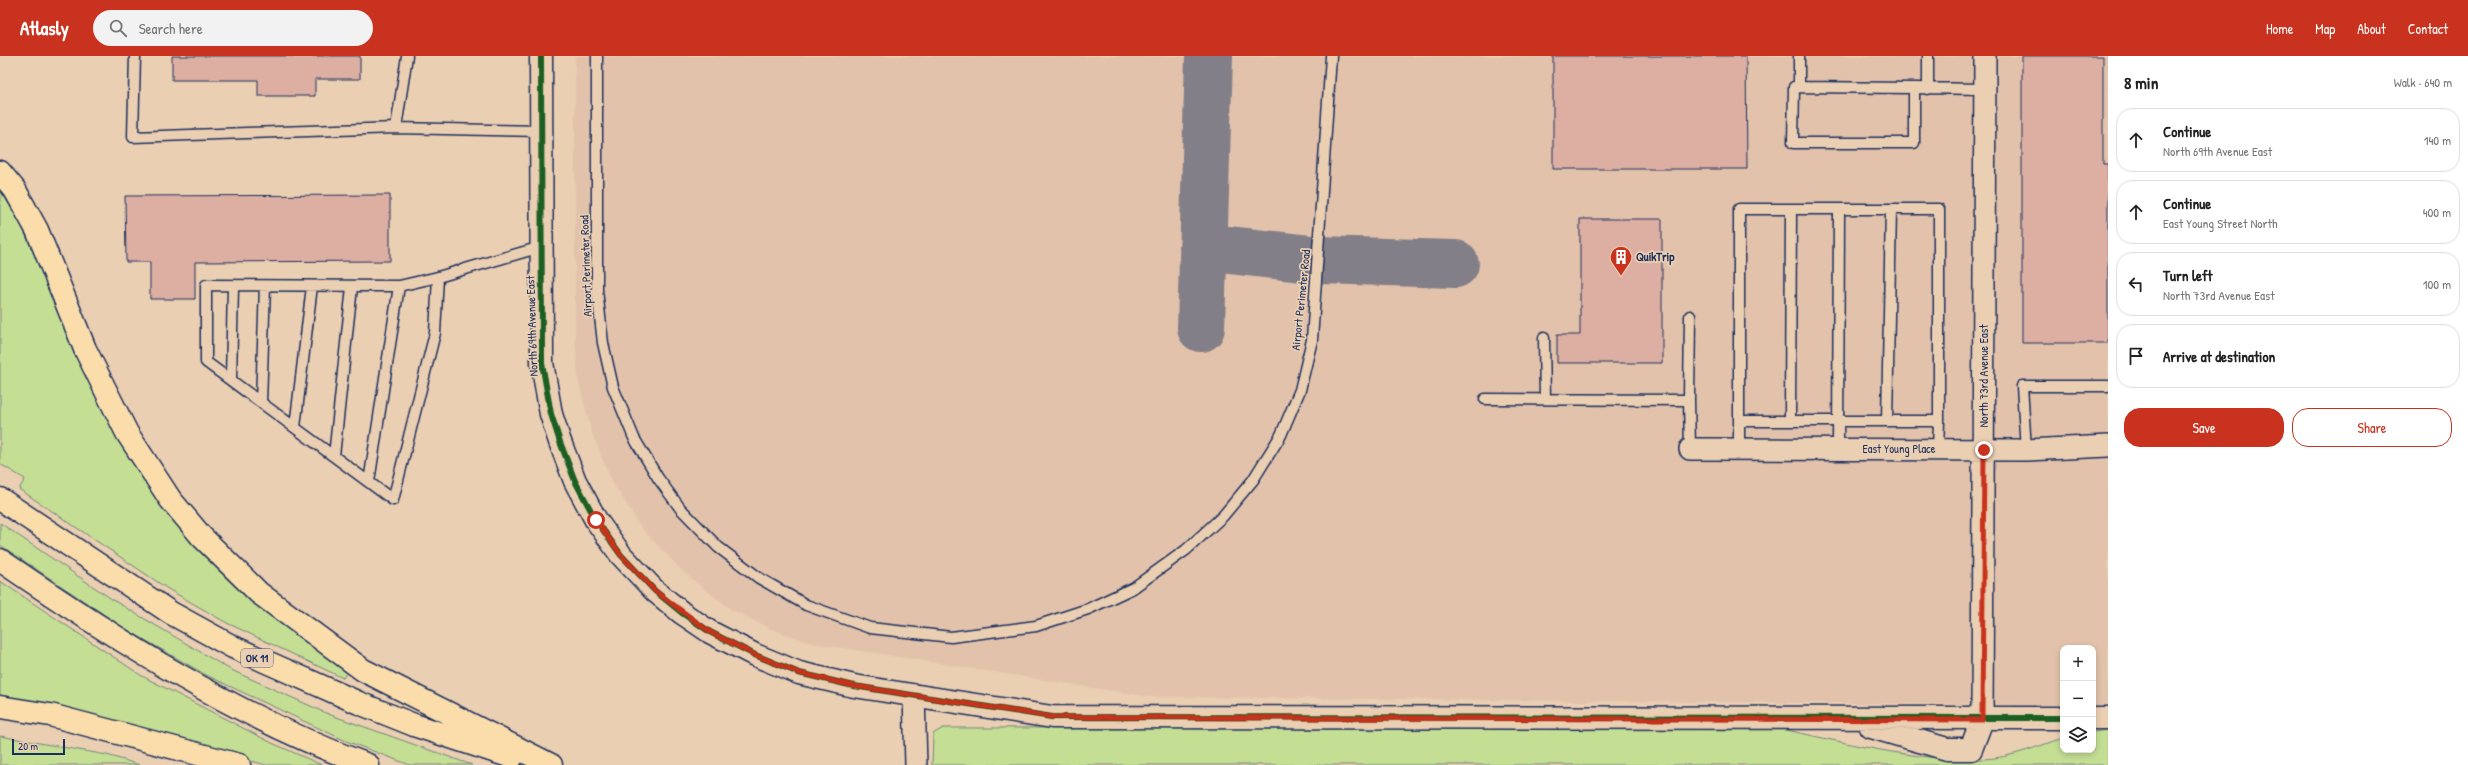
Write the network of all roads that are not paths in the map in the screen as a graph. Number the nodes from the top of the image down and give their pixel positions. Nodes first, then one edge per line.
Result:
1 (135, 56) edge
2 (407, 56) edge
3 (541, 56) edge
4 (597, 56) edge
5 (1331, 56) edge
6 (1799, 56) edge
7 (1928, 56) edge
8 (1985, 56) edge
9 (1799, 87) junction
10 (1914, 88) junction
11 (1928, 89) junction
12 (1984, 89) junction
13 (396, 128) junction
14 (541, 131) junction
15 (0, 172) edge
16 (1791, 209) junction
17 (1839, 209) junction
18 (1891, 209) junction
19 (541, 247) junction
20 (438, 277) junction
21 (233, 286) junction
22 (265, 286) junction
23 (312, 286) junction
24 (399, 286) junction
25 (352, 287) junction
26 (1690, 316) dead end
27 (1544, 338) dead end
28 (231, 380) junction
29 (2108, 386) edge
30 (1485, 399) dead end
31 (1545, 399) junction
32 (1689, 400) junction
33 (261, 402) junction
34 (1739, 421) junction
35 (1790, 421) junction
36 (1838, 421) junction
37 (1888, 421) junction
38 (1939, 421) junction
39 (294, 427) junction
40 (2108, 446) edge
41 (1690, 449) joint
42 (1838, 449) junction
43 (1938, 449) junction
44 (1739, 450) junction
45 (1984, 450) junction
46 (2026, 450) junction
47 (334, 456) junction
48 (369, 482) junction
49 (0, 499) edge
50 (0, 560) edge
51 (914, 694) junction
52 (0, 707) edge
53 (2060, 718) edge
54 (2096, 718) edge
55 (2108, 718) edge
56 (1845, 719) junction
57 (1982, 720) junction
58 (916, 760) edge
59 (240, 765) edge
60 (368, 765) edge
61 (540, 765) edge
62 (551, 765) edge

1 - 13 lane
2 - 13 lane
3 - 14 street, North 69th Avenue East
4 - 5 lane, Airport Perimeter Road
6 - 9 lane
7 - 11 lane
8 - 12 street, North 73rd Avenue East
9 - 10 lane
9 - 10 lane
10 - 11 lane
11 - 12 lane
12 - 45 street, North 73rd Avenue East
13 - 14 lane
14 - 19 street, North 69th Avenue East
15 - 62 highway
16 - 17 lane
16 - 34 lane
16 - 35 lane
17 - 18 lane
17 - 36 lane
18 - 37 lane
18 - 38 lane
19 - 20 lane
19 - 51 street, North 69th Avenue East
20 - 24 lane
20 - 48 lane
21 - 22 lane
21 - 28 lane
21 - 28 lane
22 - 23 lane
22 - 33 lane
23 - 25 lane
23 - 39 lane
24 - 25 lane
24 - 48 lane
25 - 47 lane
26 - 32 lane
27 - 31 lane
28 - 33 lane
29 - 46 lane
30 - 31 lane
31 - 32 lane
32 - 41 lane
33 - 39 lane
34 - 35 lane
34 - 44 lane
35 - 36 lane
36 - 37 lane
36 - 42 lane
37 - 38 lane
38 - 43 lane
39 - 47 lane
40 - 46 street, East Young Place
41 - 44 street, East Young Place
42 - 43 street, East Young Place
42 - 44 street, East Young Place
43 - 45 street, East Young Place
45 - 46 street, East Young Place
45 - 57 street, North 73rd Avenue East
47 - 48 lane
49 - 61 highway, OK 11
50 - 60 highway
51 - 56 street, North 69th Avenue East
51 - 58 street
52 - 59 highway
53 - 57 street, North 69th Avenue East
54 - 55 street
56 - 57 street, North 69th Avenue East
56 - 57 street

